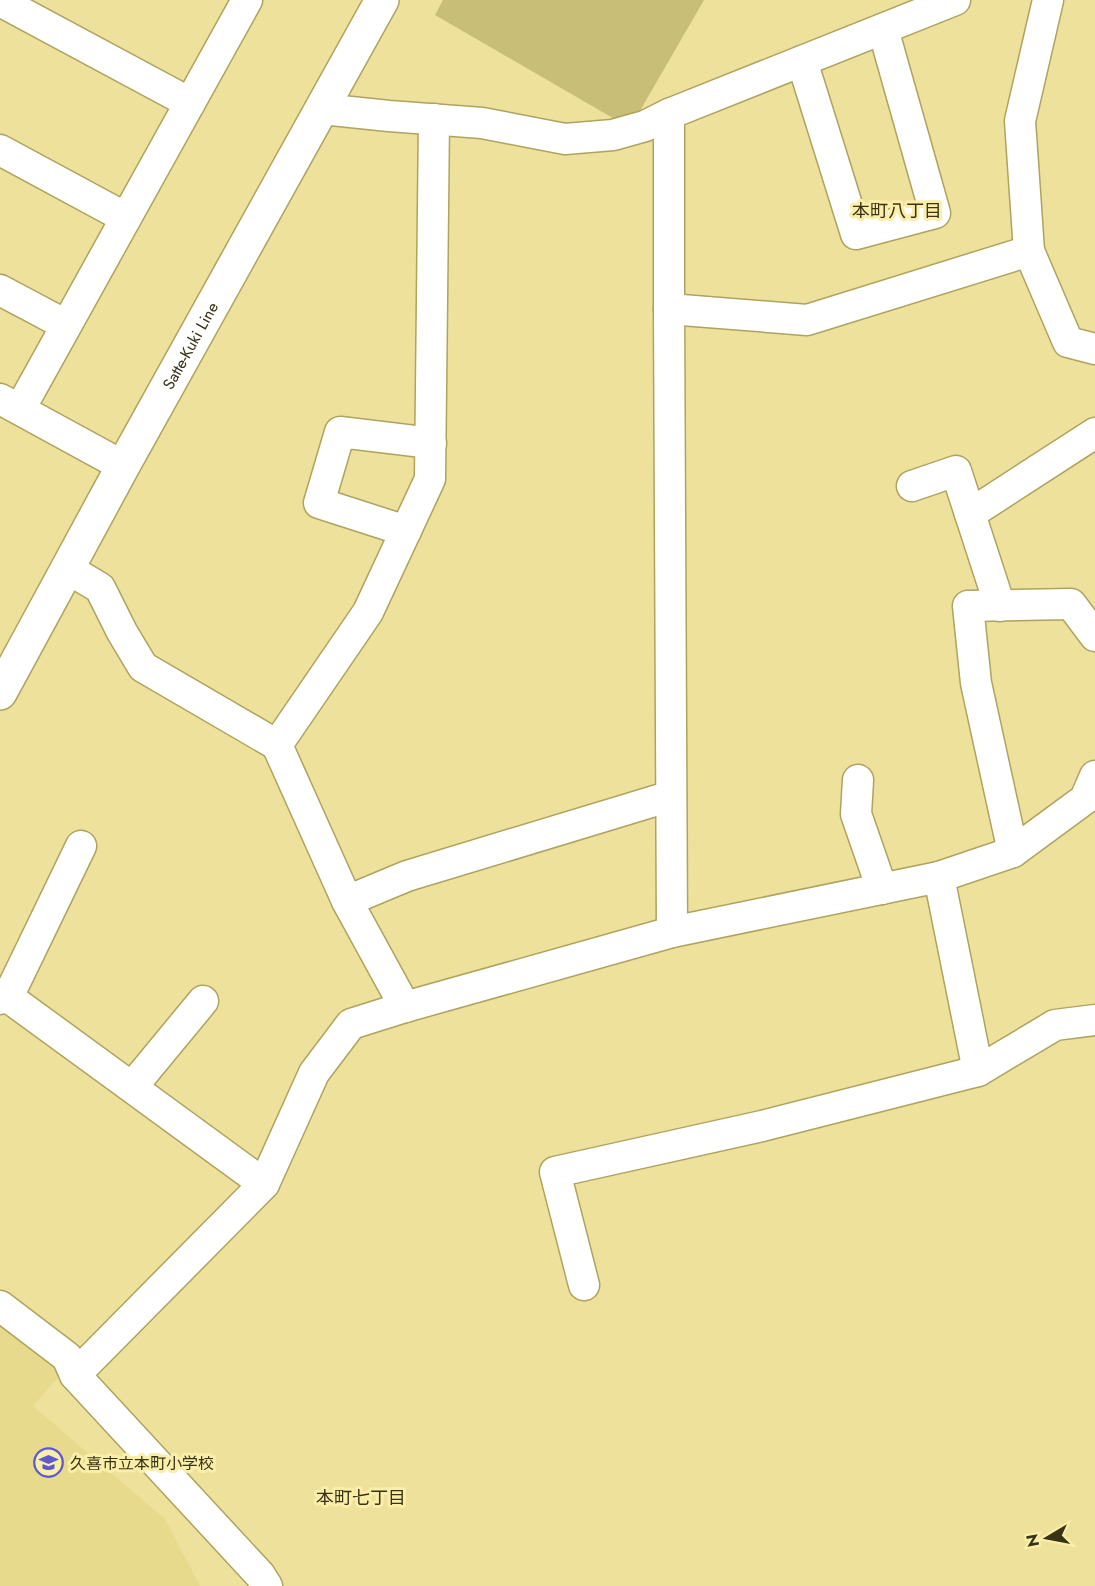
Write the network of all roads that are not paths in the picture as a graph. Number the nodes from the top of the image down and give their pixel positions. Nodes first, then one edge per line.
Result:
1 (247, 0) edge
2 (382, 0) edge
3 (955, 0) edge
4 (1048, 0) edge
5 (0, 1) edge
6 (883, 28) junction
7 (802, 61) junction
8 (190, 103) junction
9 (322, 109) junction
10 (669, 114) junction
11 (434, 119) junction
12 (0, 150) edge
13 (126, 218) junction
14 (1029, 251) junction
15 (0, 290) edge
16 (669, 309) junction
17 (66, 325) junction
18 (1095, 349) edge
19 (10, 404) edge
20 (1095, 433) edge
21 (431, 443) junction
22 (123, 466) junction
23 (912, 486) dead end
24 (970, 514) junction
25 (406, 531) junction
26 (68, 569) junction
27 (1000, 606) junction
28 (1095, 636) edge
29 (0, 693) edge
30 (276, 745) junction
31 (1095, 776) edge
32 (858, 780) dead end
33 (671, 796) junction
34 (81, 846) dead end
35 (1013, 852) junction
36 (939, 877) junction
37 (882, 889) junction
38 (347, 901) junction
39 (672, 932) junction
40 (4, 998) edge
41 (203, 1001) dead end
42 (405, 1007) junction
43 (1095, 1020) edge
44 (978, 1071) junction
45 (132, 1087) junction
46 (264, 1184) junction
47 (584, 1285) dead end
48 (0, 1306) edge
49 (75, 1375) junction
50 (267, 1586) edge

1 - 8 street
2 - 9 main road, Satte-Kuki Line
3 - 6 street
4 - 14 street
5 - 8 street
6 - 7 street
6 - 7 street
7 - 10 street
8 - 13 street
9 - 11 street
9 - 22 main road, Satte-Kuki Line
10 - 11 street
10 - 16 street
11 - 21 street
12 - 13 street
13 - 17 street
14 - 16 street
14 - 18 street
15 - 17 street
16 - 33 street
17 - 19 street
19 - 22 street
20 - 24 street
21 - 25 street
21 - 25 street
22 - 26 main road, Satte-Kuki Line
23 - 24 street
24 - 27 street
25 - 30 street
26 - 29 main road, Satte-Kuki Line
26 - 30 street
27 - 28 street
27 - 35 street
30 - 38 street
31 - 35 street
32 - 37 street
33 - 38 street
33 - 39 street
34 - 40 street
35 - 36 street
36 - 37 street
36 - 44 street
37 - 39 street
38 - 42 street
39 - 42 street
40 - 45 street
41 - 45 street
42 - 46 street
43 - 44 street
44 - 47 street
45 - 46 street
46 - 49 street
48 - 49 street
49 - 50 street

